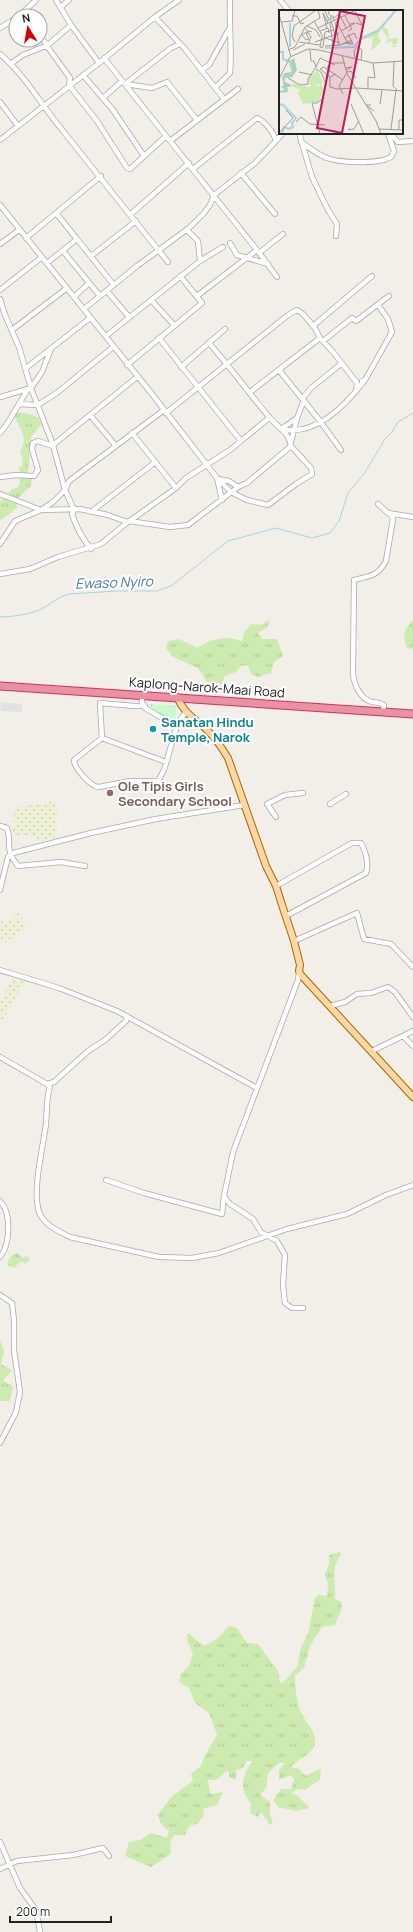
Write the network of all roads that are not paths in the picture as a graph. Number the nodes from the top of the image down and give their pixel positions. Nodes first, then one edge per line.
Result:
1 (36, 0) edge
2 (56, 0) edge
3 (69, 0) edge
4 (179, 0) edge
5 (230, 0) edge
6 (280, 0) edge
7 (30, 2) edge
8 (62, 6) junction
9 (288, 10) edge
10 (155, 16) junction
11 (71, 25) junction
12 (229, 29) junction
13 (48, 44) edge
14 (180, 44) junction
15 (48, 46) edge
16 (40, 48) edge
17 (0, 54) edge
18 (104, 58) junction
19 (12, 63) junction
20 (99, 63) junction
21 (201, 70) junction
22 (84, 75) junction
23 (124, 83) junction
24 (69, 85) junction
25 (215, 88) junction
26 (238, 89) dead end
27 (103, 98) junction
28 (224, 99) junction
29 (0, 102) edge
30 (44, 106) junction
31 (197, 120) junction
32 (18, 126) junction
33 (282, 134) edge
34 (299, 134) edge
35 (389, 134) edge
36 (390, 134) edge
37 (166, 136) junction
38 (0, 140) edge
39 (170, 141) junction
40 (276, 141) junction
41 (413, 141) edge
42 (301, 142) junction
43 (144, 156) junction
44 (189, 163) junction
45 (193, 169) junction
46 (241, 173) junction
47 (100, 176) junction
48 (214, 195) junction
49 (0, 205) edge
50 (56, 213) junction
51 (131, 214) junction
52 (275, 214) dead end
53 (136, 221) junction
54 (19, 230) junction
55 (187, 230) junction
56 (283, 234) dead end
57 (336, 236) dead end
58 (26, 238) junction
59 (77, 239) junction
60 (230, 243) dead end
61 (0, 244) edge
62 (223, 246) dead end
63 (158, 250) junction
64 (63, 251) junction
65 (258, 252) junction
66 (91, 256) junction
67 (42, 257) junction
68 (246, 258) junction
69 (200, 261) junction
70 (168, 262) dead end
71 (47, 263) junction
72 (268, 264) junction
73 (180, 276) junction
74 (372, 276) dead end
75 (277, 277) dead end
76 (88, 284) junction
77 (114, 284) junction
78 (67, 288) junction
79 (0, 290) edge
80 (107, 291) junction
81 (74, 296) junction
82 (100, 296) junction
83 (197, 296) junction
84 (389, 296) dead end
85 (0, 299) edge
86 (151, 300) junction
87 (378, 305) junction
88 (84, 310) junction
89 (129, 317) junction
90 (90, 318) junction
91 (174, 325) junction
92 (313, 326) junction
93 (225, 329) dead end
94 (12, 330) junction
95 (106, 336) junction
96 (159, 338) junction
97 (322, 339) junction
98 (209, 343) junction
99 (113, 348) junction
100 (51, 349) junction
101 (127, 364) junction
102 (341, 364) junction
103 (227, 365) junction
104 (181, 367) junction
105 (26, 368) junction
106 (279, 370) junction
107 (137, 377) junction
108 (365, 380) junction
109 (357, 383) junction
110 (30, 388) junction
111 (197, 388) junction
112 (356, 391) junction
113 (250, 392) junction
114 (0, 397) edge
115 (304, 399) junction
116 (19, 404) junction
117 (38, 405) junction
118 (165, 412) junction
119 (90, 415) junction
120 (269, 418) junction
121 (297, 418) junction
122 (320, 421) junction
123 (281, 429) junction
124 (294, 431) junction
125 (0, 433) edge
126 (132, 433) junction
127 (241, 441) junction
128 (291, 444) junction
129 (53, 446) junction
130 (116, 446) junction
131 (341, 450) dead end
132 (154, 463) junction
133 (206, 464) junction
134 (0, 477) edge
135 (217, 478) junction
136 (238, 486) junction
137 (176, 488) junction
138 (65, 490) junction
139 (231, 492) junction
140 (0, 494) edge
141 (222, 500) junction
142 (378, 504) dead end
143 (41, 510) junction
144 (74, 510) junction
145 (91, 512) junction
146 (390, 514) junction
147 (413, 517) edge
148 (128, 522) junction
149 (0, 544) edge
150 (91, 548) junction
151 (0, 574) edge
152 (0, 686) edge
153 (142, 695) junction
154 (177, 698) junction
155 (145, 706) junction
156 (383, 711) junction
157 (186, 712) junction
158 (413, 714) edge
159 (177, 727) junction
160 (102, 738) junction
161 (166, 762) junction
162 (303, 793) dead end
163 (346, 794) dead end
164 (330, 804) dead end
165 (244, 805) junction
166 (276, 817) dead end
167 (0, 826) edge
168 (10, 856) junction
169 (85, 866) dead end
170 (276, 886) junction
171 (0, 890) edge
172 (286, 916) junction
173 (294, 941) junction
174 (413, 967) edge
175 (0, 970) edge
176 (299, 971) junction
177 (330, 1006) junction
178 (127, 1016) junction
179 (413, 1016) edge
180 (413, 1031) edge
181 (403, 1036) junction
182 (413, 1046) edge
183 (372, 1051) junction
184 (0, 1057) edge
185 (47, 1084) junction
186 (257, 1088) junction
187 (413, 1097) edge
188 (106, 1180) dead end
189 (413, 1185) edge
190 (224, 1196) junction
191 (0, 1201) edge
192 (268, 1236) junction
193 (0, 1257) edge
194 (0, 1295) edge
195 (303, 1308) dead end
196 (0, 1443) edge
197 (0, 1842) edge
198 (109, 1856) dead end
199 (11, 1864) junction
200 (0, 1869) edge
201 (40, 1932) edge

1 - 7 street
2 - 8 street
3 - 8 street
4 - 10 street
5 - 12 street
6 - 9 street
8 - 11 street
10 - 14 street
10 - 18 street
11 - 13 street
11 - 20 street
12 - 21 street
12 - 25 street
14 - 21 street
14 - 23 street
15 - 24 street
16 - 19 street
17 - 19 street
18 - 20 street
18 - 23 street
19 - 30 street
20 - 22 street
21 - 25 street
22 - 24 street
22 - 27 street
23 - 27 street
23 - 31 street
23 - 37 street
24 - 30 street
24 - 43 street
25 - 28 street
26 - 28 street
27 - 43 street
28 - 31 street
29 - 32 street
30 - 32 street
30 - 47 street
31 - 39 street
32 - 38 street
33 - 40 street
34 - 42 street
35 - 42 street
36 - 41 street
37 - 39 street
37 - 43 street
39 - 44 street
40 - 45 street
40 - 46 street
42 - 57 street
44 - 45 street
44 - 51 street
45 - 48 street
46 - 48 street
46 - 52 street
47 - 50 street
47 - 51 street
48 - 55 street
48 - 65 street
49 - 54 street
50 - 58 street
50 - 59 street
51 - 53 street
53 - 63 street
53 - 66 street
54 - 58 street
54 - 61 street
55 - 63 street
55 - 69 street
56 - 65 street
58 - 67 street
59 - 64 street
59 - 66 street
60 - 68 street
62 - 69 street
63 - 70 street
63 - 77 street
64 - 71 street
64 - 76 street
65 - 68 street
65 - 72 street
66 - 77 street
67 - 71 street
67 - 79 street
68 - 72 street
68 - 83 street
69 - 73 street
71 - 78 street
72 - 75 street
73 - 83 street
73 - 86 street
74 - 92 street
76 - 81 street
76 - 82 street
77 - 80 street
78 - 81 street
78 - 94 street
80 - 82 street
80 - 89 street
81 - 88 street
82 - 88 street
83 - 91 street
84 - 87 street
85 - 94 street
86 - 89 street
86 - 91 street
87 - 97 street
87 - 108 street
88 - 90 street
89 - 95 street
90 - 95 street
90 - 100 street
91 - 96 street
92 - 97 street
92 - 103 street
93 - 98 street
94 - 105 street
95 - 99 street
96 - 101 street
96 - 104 street
97 - 102 street
97 - 106 street
98 - 103 street
98 - 104 street
99 - 101 street
99 - 117 street
100 - 105 street
100 - 110 street
101 - 107 street
102 - 109 street
102 - 115 street
103 - 111 street
103 - 113 street
104 - 111 street
105 - 110 street
106 - 113 street
106 - 115 street
107 - 118 street
107 - 119 street
108 - 109 street
108 - 112 street
109 - 112 street
110 - 114 street
110 - 116 street
110 - 117 street
111 - 118 street
111 - 127 street
112 - 122 street
113 - 120 street
115 - 121 street
115 - 122 street
116 - 117 street
116 - 125 street
117 - 129 street
118 - 126 street
118 - 133 street
119 - 129 street
119 - 130 street
120 - 123 street
120 - 127 street
121 - 123 street
121 - 124 street
122 - 124 street
122 - 131 street
123 - 124 street
123 - 128 street
124 - 128 street
126 - 130 street
126 - 132 street
127 - 133 street
128 - 136 street
128 - 139 street
129 - 134 street
129 - 138 street
130 - 138 street
132 - 137 street
132 - 145 street
133 - 135 street
133 - 137 street
135 - 136 street
135 - 139 street
135 - 141 street
136 - 139 street
137 - 148 street
138 - 143 street
138 - 144 street
139 - 141 street
140 - 143 street
141 - 148 street
142 - 146 street
143 - 144 street
143 - 149 street
144 - 145 street
144 - 150 street
145 - 148 street
146 - 147 street
146 - 156 street
148 - 150 street
150 - 151 street
152 - 153 highway, Kaplong-Narok-Maai Road
153 - 154 highway, Kaplong-Narok-Maai Road
153 - 155 street
154 - 156 highway, Kaplong-Narok-Maai Road
154 - 157 main road
155 - 159 street
155 - 160 street
156 - 158 highway, Kaplong-Narok-Maai Road
157 - 159 street
157 - 165 main road
159 - 161 street
160 - 161 street
160 - 161 street
162 - 166 street
163 - 164 street
165 - 168 street
165 - 170 main road
167 - 168 street
168 - 169 street
168 - 171 street
170 - 172 main road
170 - 172 street
172 - 173 main road
173 - 174 street
173 - 176 main road
175 - 178 street
176 - 177 main road
176 - 186 street
177 - 179 street
177 - 183 main road
178 - 185 street
178 - 186 street
180 - 181 street
181 - 182 street
181 - 183 street
183 - 187 main road
184 - 185 street
185 - 192 street
186 - 190 street
188 - 190 street
189 - 192 street
190 - 192 street
191 - 193 street
192 - 195 street
194 - 196 street
197 - 199 street
198 - 199 street
199 - 200 street
199 - 201 street

